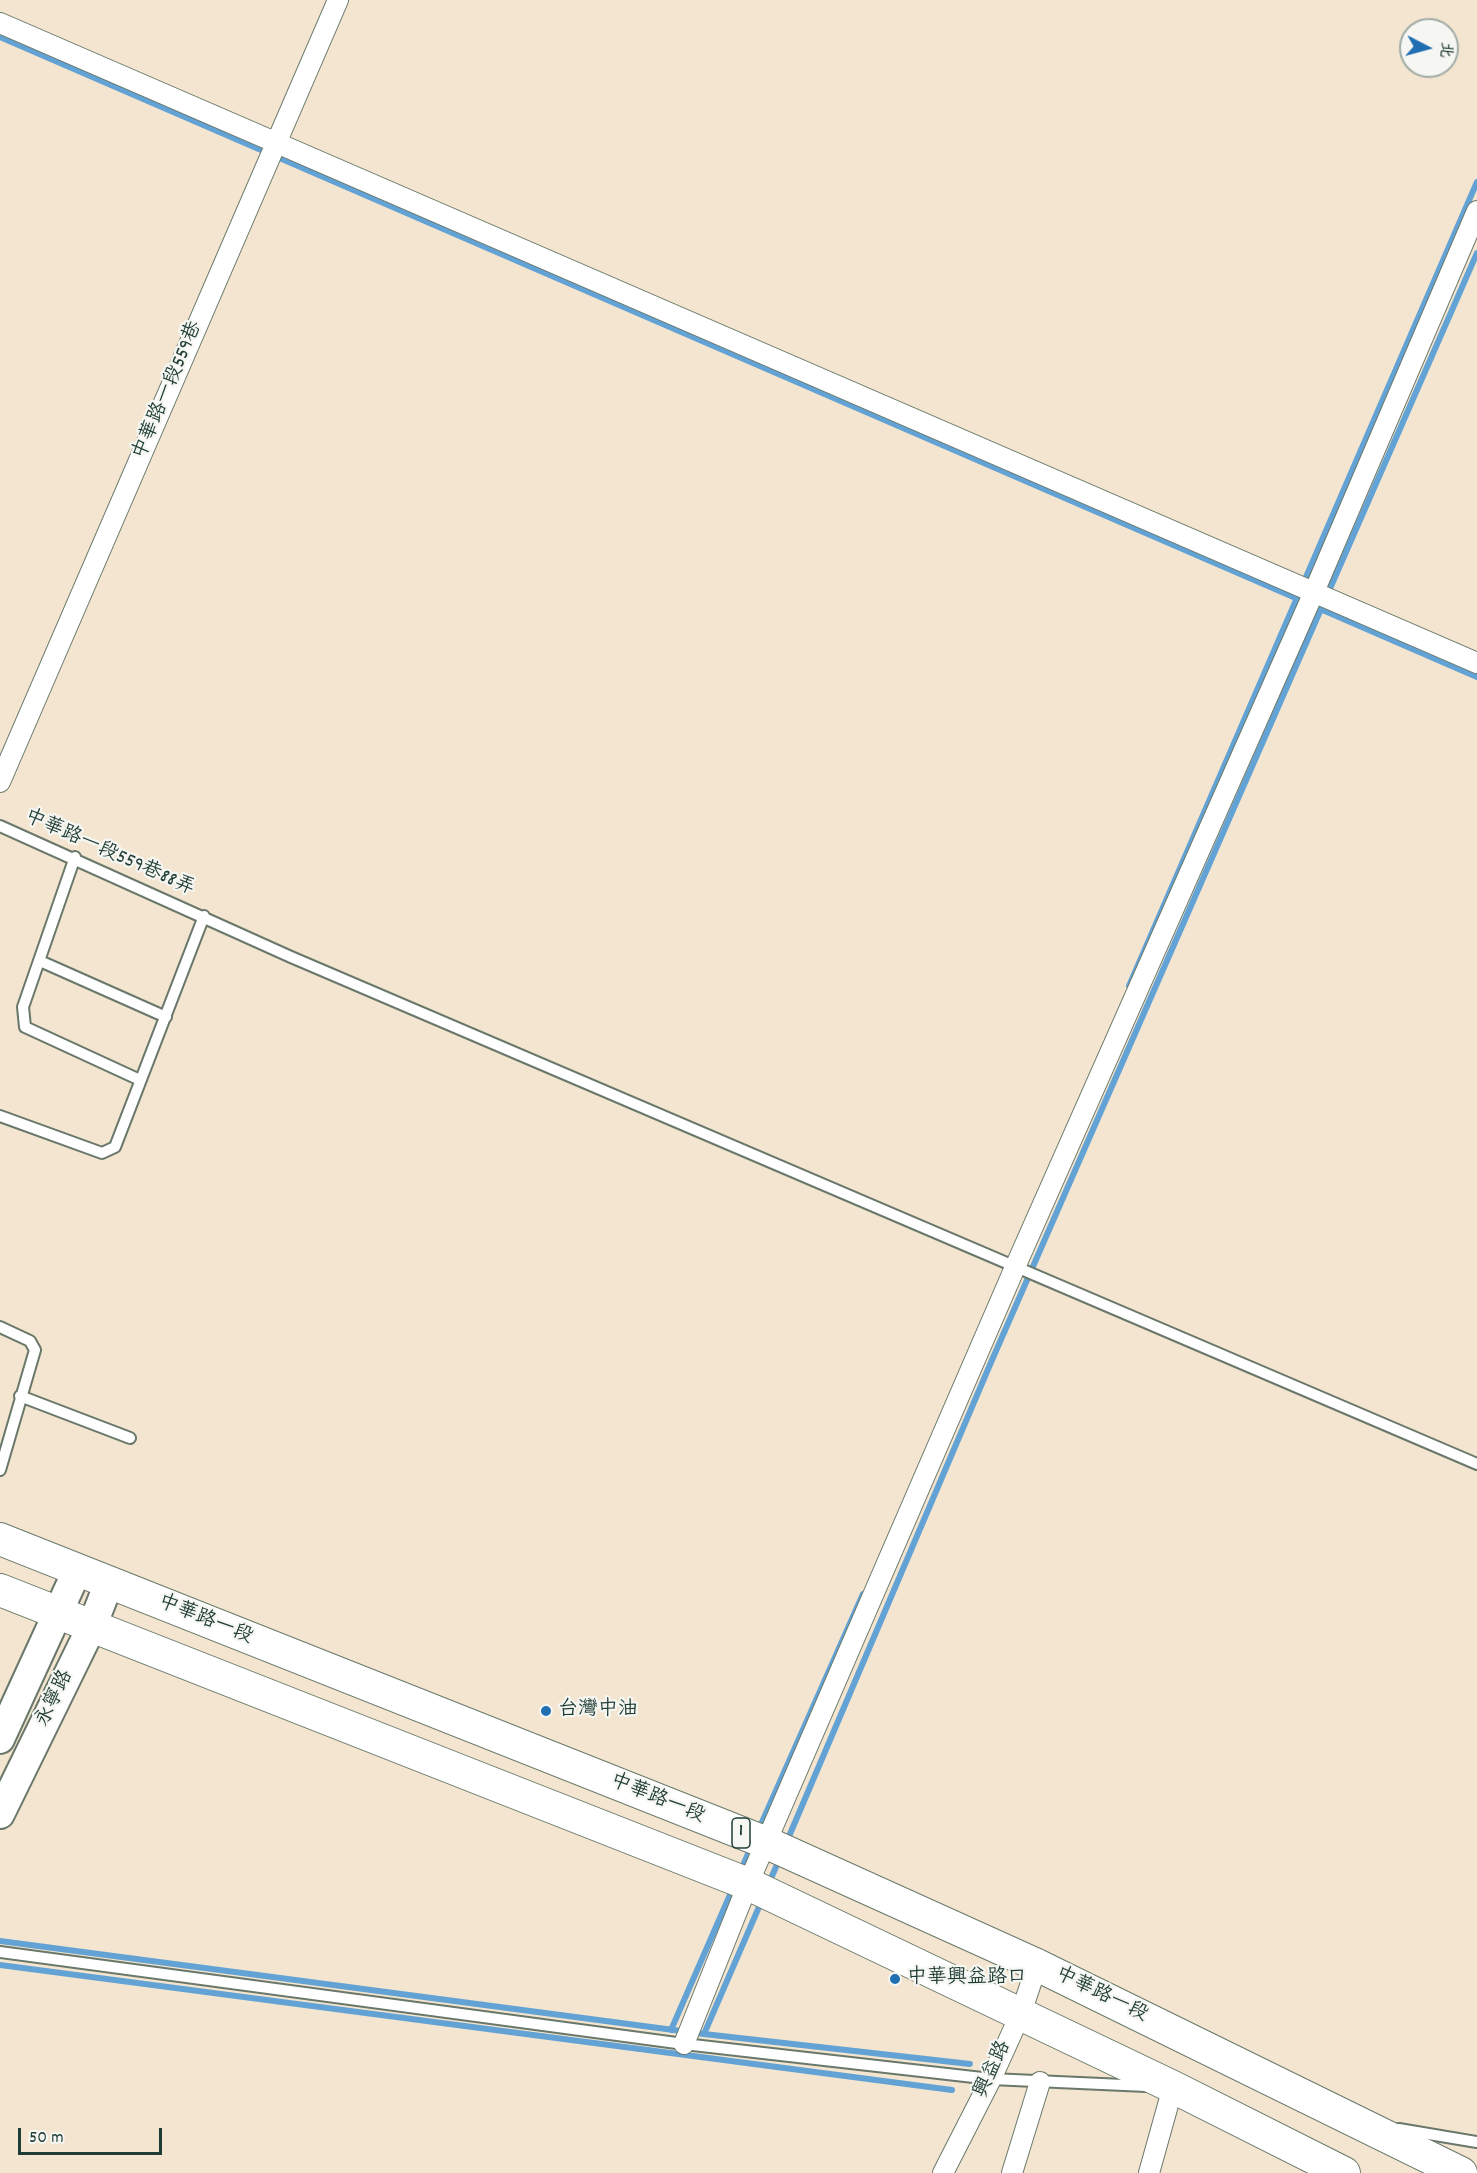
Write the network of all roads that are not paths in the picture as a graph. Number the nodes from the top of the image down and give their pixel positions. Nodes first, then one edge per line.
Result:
1 (338, 0) edge
2 (0, 23) edge
3 (276, 143) junction
4 (1477, 211) edge
5 (1314, 592) junction
6 (1477, 663) edge
7 (0, 782) edge
8 (0, 826) edge
9 (75, 857) junction
10 (204, 916) junction
11 (40, 961) junction
12 (166, 1017) junction
13 (140, 1080) junction
14 (0, 1116) edge
15 (1016, 1265) junction
16 (0, 1327) edge
17 (21, 1396) junction
18 (130, 1438) dead end
19 (1477, 1464) edge
20 (0, 1470) edge
21 (0, 1539) edge
22 (77, 1571) junction
23 (109, 1583) junction
24 (0, 1590) edge
25 (58, 1615) junction
26 (92, 1626) junction
27 (0, 1739) edge
28 (0, 1814) edge
29 (767, 1843) junction
30 (748, 1884) junction
31 (0, 1952) edge
32 (1037, 1965) junction
33 (1021, 2013) junction
34 (684, 2044) junction
35 (991, 2079) junction
36 (1040, 2082) junction
37 (1173, 2087) junction
38 (1352, 2120) junction
39 (1477, 2142) edge
40 (943, 2173) edge
41 (1012, 2173) edge
42 (1149, 2173) edge
43 (1344, 2173) edge
44 (1461, 2173) edge

1 - 3 street, 中華路一段559巷
2 - 3 street
3 - 5 street
3 - 7 street, 中華路一段559巷
4 - 5 street
5 - 6 street
5 - 15 street
8 - 9 lane, 中華路一段559巷88弄
9 - 10 lane, 中華路一段559巷88弄
9 - 11 lane
10 - 12 lane
10 - 15 lane, 中華路一段559巷88弄
11 - 12 lane
11 - 13 lane
12 - 13 lane
13 - 14 lane
15 - 19 lane, 中華路一段559巷88弄
15 - 29 street
16 - 17 lane
17 - 18 lane
17 - 20 lane
21 - 22 main road, 中華路一段 / 1
22 - 23 main road, 中華路一段 / 1
22 - 25 street, 永寧路
23 - 26 street, 永寧路
23 - 29 main road, 中華路一段 / 1
24 - 25 main road, 1
25 - 26 main road, 1
25 - 27 street, 永寧路
26 - 28 street, 永寧路
26 - 30 main road, 1
29 - 30 street
29 - 32 main road, 中華路一段 / 1
30 - 33 main road, 1
30 - 34 street
31 - 34 lane
32 - 33 street, 興益路
32 - 38 main road, 中華路一段 / 1
33 - 35 street, 興益路
33 - 37 main road, 1
34 - 35 lane
35 - 36 lane
35 - 40 street, 興益路
36 - 37 lane
36 - 41 street
37 - 42 street
37 - 43 main road, 1
38 - 39 lane
38 - 44 main road, 中華路一段 / 1

